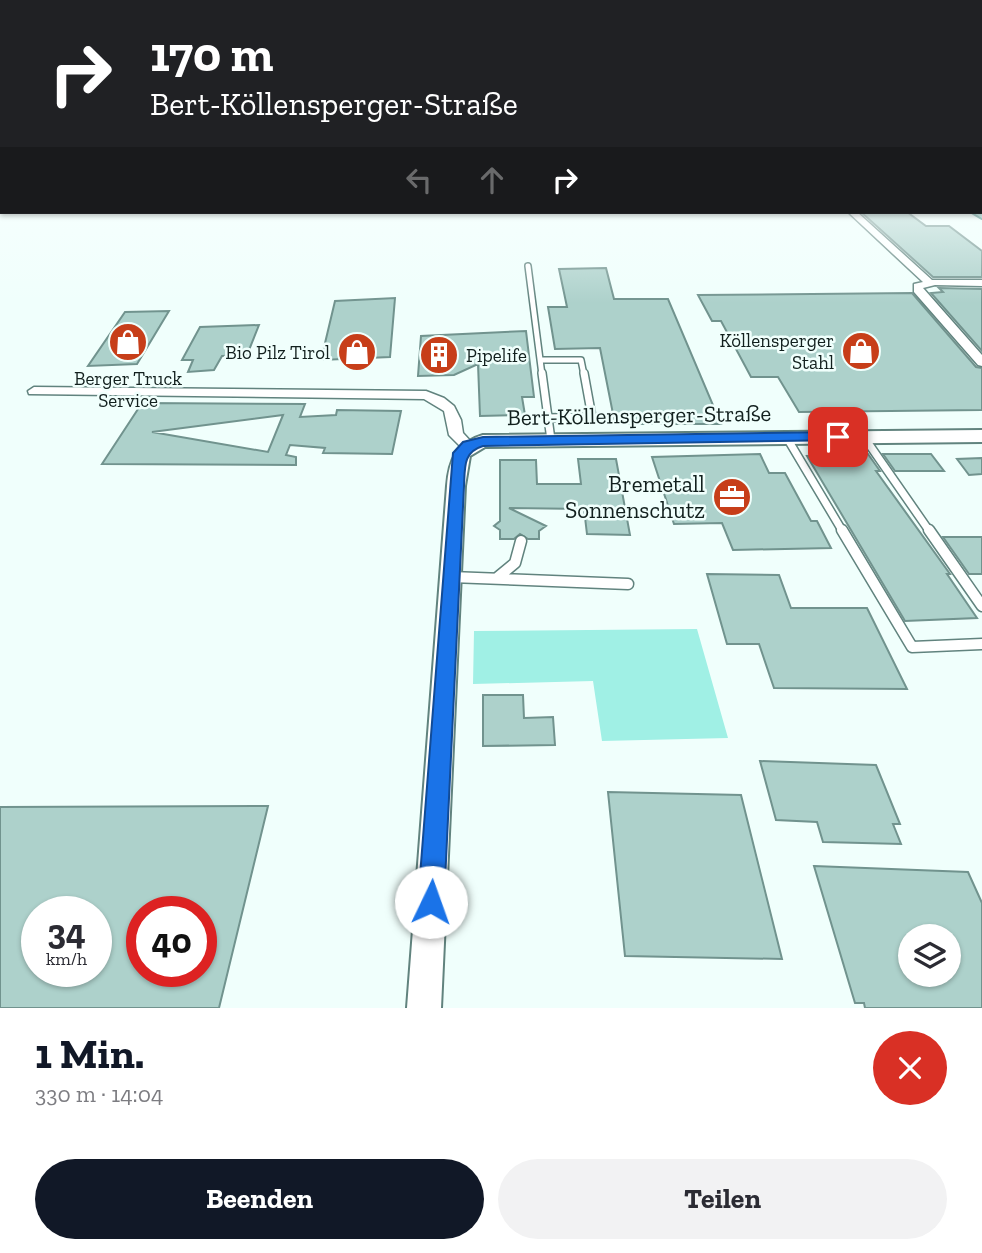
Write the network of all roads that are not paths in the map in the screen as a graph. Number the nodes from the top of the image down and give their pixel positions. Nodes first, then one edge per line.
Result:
1 (854, 214) edge
2 (528, 266) dead end
3 (930, 283) junction
4 (982, 283) edge
5 (541, 360) junction
6 (982, 362) edge
7 (34, 391) dead end
8 (548, 418) junction
9 (982, 436) edge
10 (864, 437) junction
11 (787, 438) junction
12 (551, 440) junction
13 (468, 446) junction
14 (521, 541) dead end
15 (451, 577) junction
16 (495, 578) junction
17 (628, 584) dead end
18 (982, 606) edge
19 (982, 644) edge
20 (424, 1008) edge

1 - 3 street
2 - 5 lane
3 - 4 street
3 - 6 street
5 - 8 lane
5 - 8 lane
7 - 13 street
8 - 12 lane
9 - 10 street, Bert-Köllensperger-Straße
10 - 11 street, Bert-Köllensperger-Straße
10 - 18 lane
11 - 12 street, Bert-Köllensperger-Straße
11 - 19 lane
12 - 13 street, Bert-Köllensperger-Straße
13 - 15 street
14 - 16 lane
15 - 16 lane
15 - 20 street
16 - 17 lane

